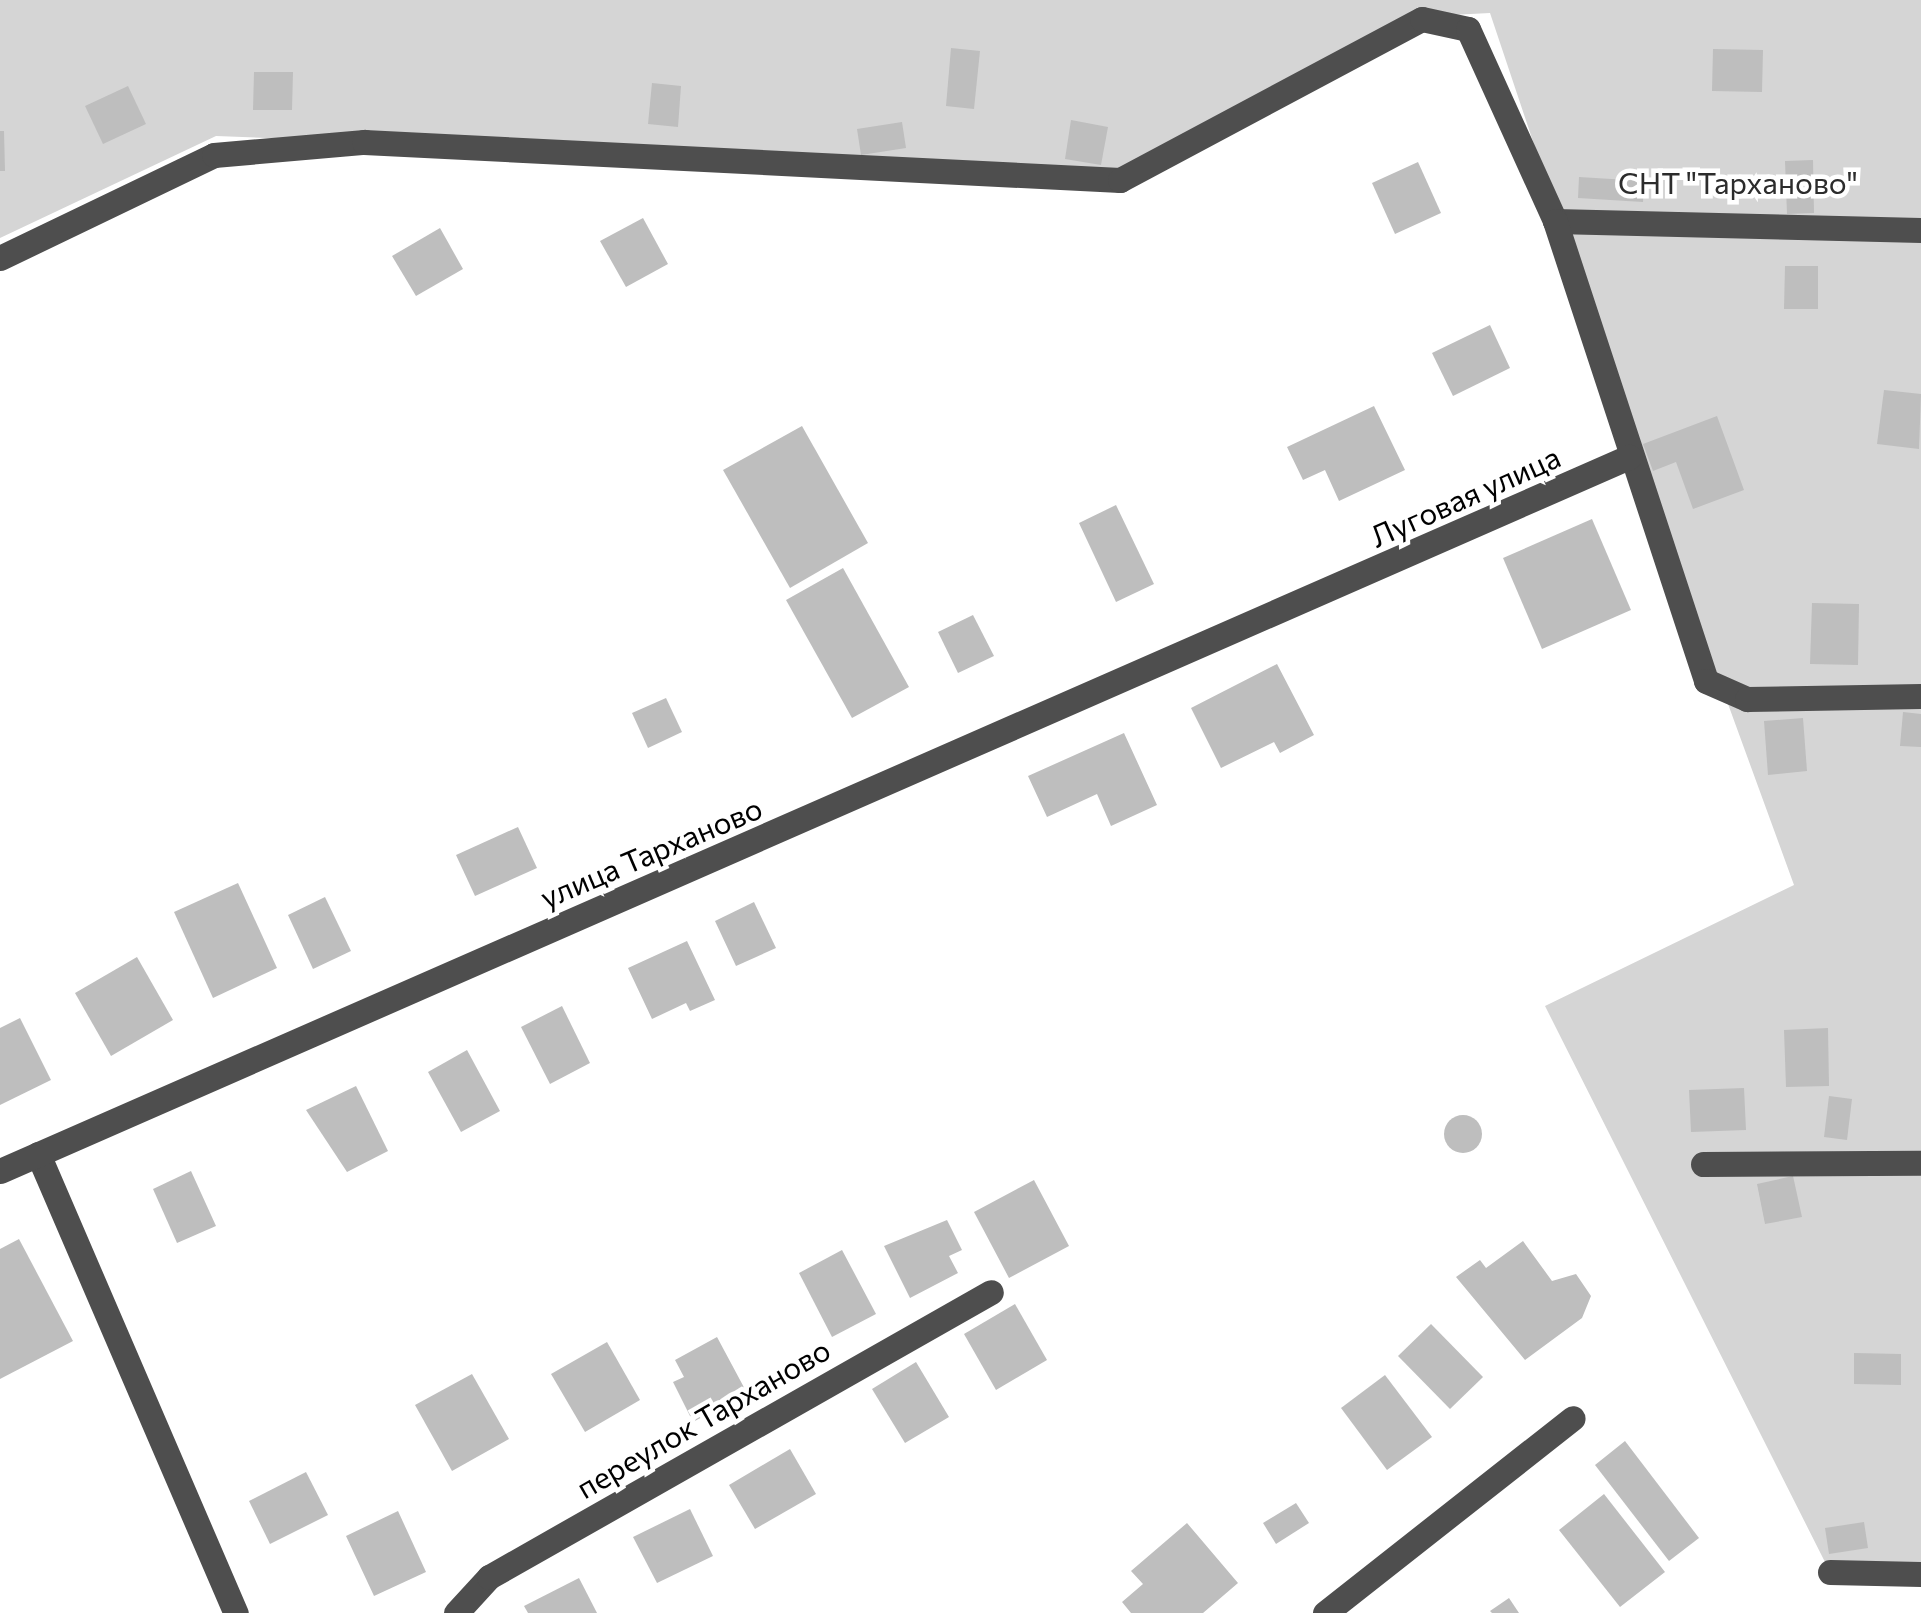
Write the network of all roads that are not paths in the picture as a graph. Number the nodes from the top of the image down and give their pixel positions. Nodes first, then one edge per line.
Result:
1 (1555, 221) junction
2 (1921, 230) edge
3 (0, 258) edge
4 (1629, 457) junction
5 (1328, 594) joint
6 (1921, 696) edge
7 (38, 1154) junction
8 (1921, 1163) edge
9 (1703, 1164) dead end
10 (0, 1171) edge
11 (991, 1292) dead end
12 (1573, 1418) dead end
13 (1830, 1572) dead end
14 (1921, 1574) edge
15 (236, 1613) edge
16 (456, 1613) edge
17 (1325, 1613) edge

1 - 2 street
1 - 3 street
1 - 4 street
4 - 5 street, Луговая улица
4 - 6 street
5 - 7 street, улица Тарханово
7 - 10 street, улица Тарханово
7 - 15 street
8 - 9 street
11 - 16 street, переулок Тарханово
12 - 17 street
13 - 14 street

